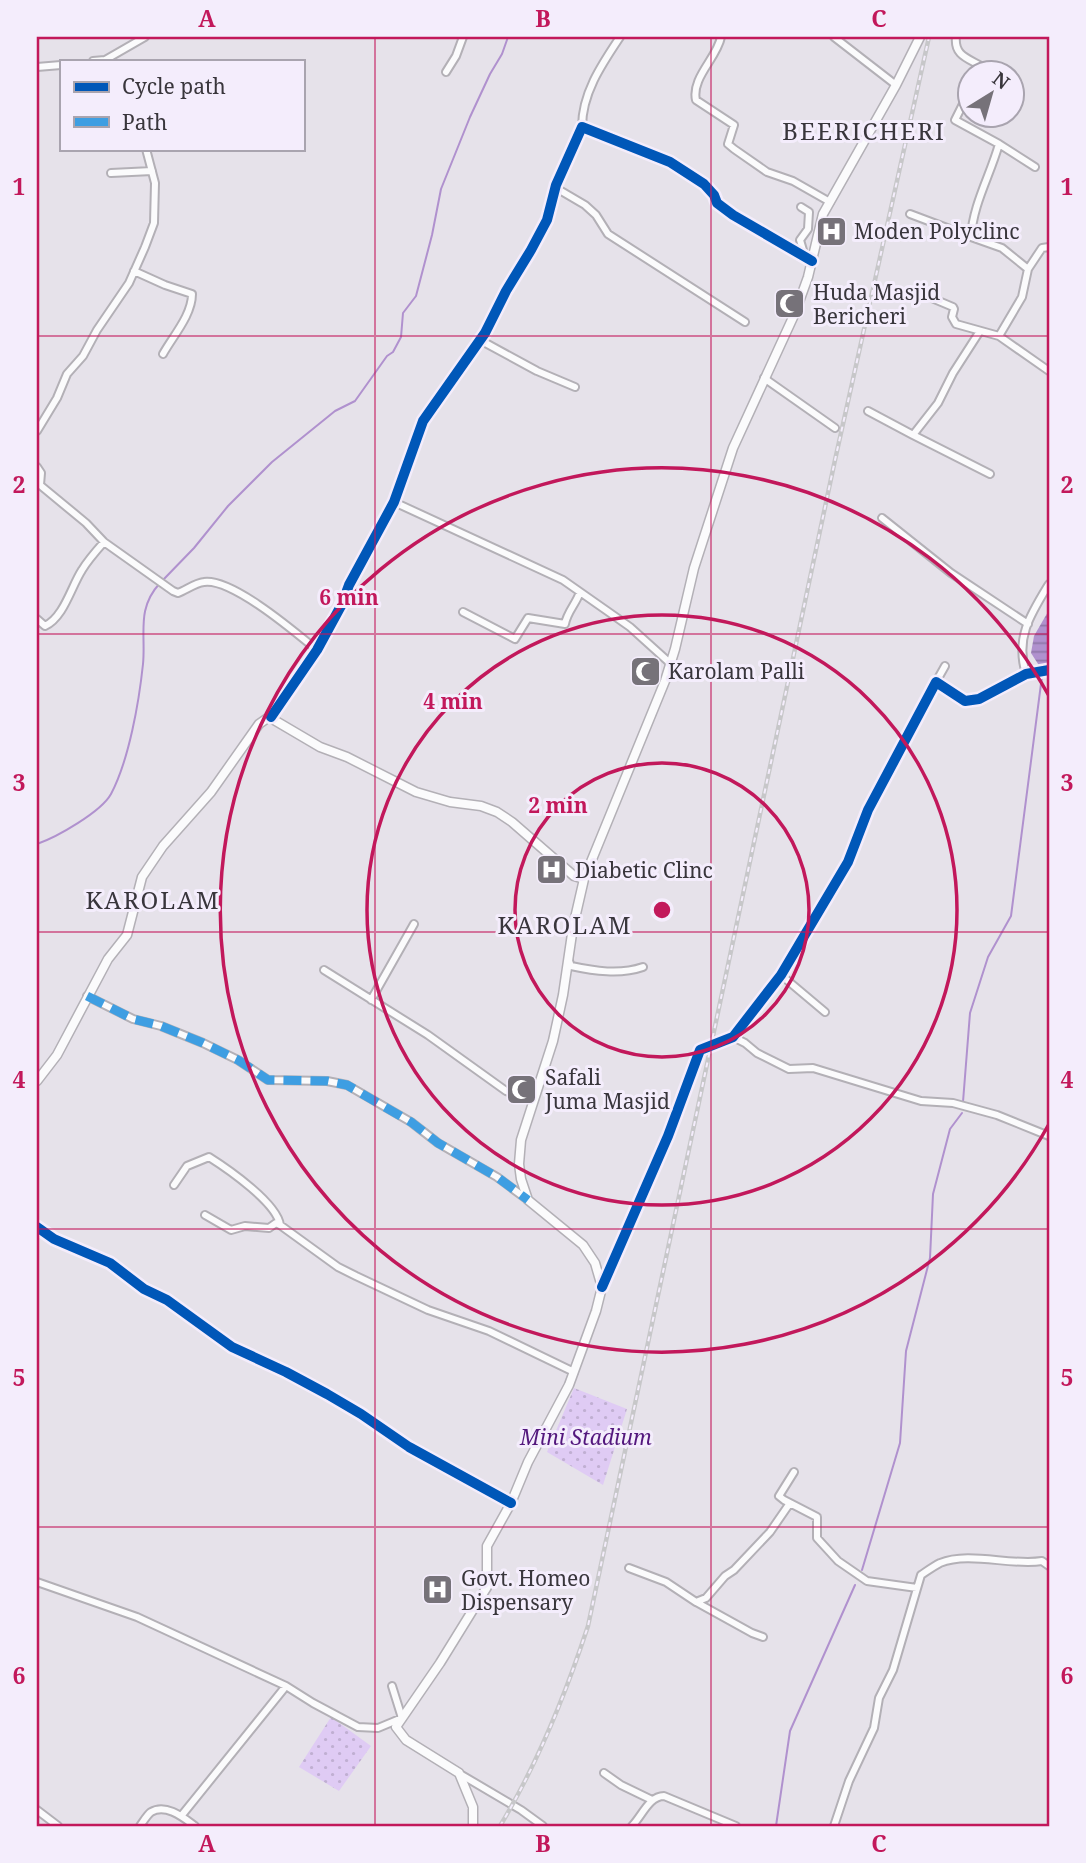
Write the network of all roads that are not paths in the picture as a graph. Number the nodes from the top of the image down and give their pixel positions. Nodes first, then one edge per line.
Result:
1 (145, 37) edge
2 (463, 37) edge
3 (620, 37) edge
4 (722, 37) edge
5 (834, 37) edge
6 (920, 37) edge
7 (956, 37) edge
8 (108, 60) edge
9 (970, 60) edge
10 (60, 65) edge
11 (37, 67) edge
12 (446, 72) dead end
13 (896, 85) junction
14 (582, 127) junction
15 (973, 130) edge
16 (999, 144) junction
17 (146, 150) edge
18 (1035, 167) dead end
19 (152, 171) junction
20 (111, 173) dead end
21 (556, 188) junction
22 (830, 202) junction
23 (801, 207) dead end
24 (910, 214) dead end
25 (971, 237) junction
26 (1049, 247) edge
27 (809, 259) junction
28 (1028, 269) junction
29 (134, 271) junction
30 (934, 299) dead end
31 (745, 322) dead end
32 (980, 331) junction
33 (999, 336) junction
34 (480, 340) junction
35 (163, 354) dead end
36 (1049, 371) edge
37 (764, 378) junction
38 (575, 387) dead end
39 (868, 411) dead end
40 (835, 428) dead end
41 (37, 431) edge
42 (913, 435) junction
43 (37, 467) edge
44 (990, 474) dead end
45 (394, 502) junction
46 (882, 518) dead end
47 (104, 542) junction
48 (1049, 584) edge
49 (580, 592) junction
50 (463, 612) dead end
51 (37, 619) edge
52 (1028, 624) junction
53 (317, 650) junction
54 (671, 664) junction
55 (946, 666) dead end
56 (1049, 670) edge
57 (1026, 674) junction
58 (936, 682) junction
59 (271, 717) junction
60 (584, 879) junction
61 (414, 924) dead end
62 (569, 961) junction
63 (643, 967) dead end
64 (324, 970) dead end
65 (781, 975) junction
66 (87, 996) junction
67 (371, 1000) junction
68 (825, 1013) dead end
69 (733, 1037) junction
70 (37, 1081) edge
71 (533, 1101) junction
72 (1049, 1136) edge
73 (174, 1185) dead end
74 (528, 1200) junction
75 (205, 1215) dead end
76 (279, 1225) junction
77 (37, 1227) edge
78 (602, 1287) junction
79 (574, 1372) junction
80 (794, 1472) dead end
81 (511, 1503) junction
82 (790, 1503) junction
83 (1049, 1566) edge
84 (629, 1567) dead end
85 (37, 1582) edge
86 (917, 1588) junction
87 (696, 1602) junction
88 (763, 1637) dead end
89 (286, 1686) junction
90 (392, 1686) dead end
91 (402, 1718) junction
92 (458, 1773) junction
93 (604, 1773) dead end
94 (652, 1800) junction
95 (37, 1810) edge
96 (182, 1815) junction
97 (58, 1826) edge
98 (140, 1826) edge
99 (195, 1826) edge
100 (473, 1826) edge
101 (542, 1826) edge
102 (632, 1826) edge
103 (736, 1826) edge
104 (834, 1826) edge

1 - 8 street
2 - 12 street
3 - 14 street
4 - 22 street
5 - 13 street
6 - 13 main road
7 - 9 street
10 - 11 street
13 - 22 main road
14 - 21 street
14 - 27 street
15 - 16 street
16 - 18 street
16 - 25 street
17 - 19 street
19 - 20 street
19 - 29 street
21 - 31 street
21 - 34 street
22 - 27 main road
23 - 27 street
24 - 25 street
25 - 28 street
26 - 28 street
27 - 37 main road
28 - 33 street
29 - 35 street
29 - 41 street
30 - 32 street
32 - 33 street
32 - 42 street
33 - 36 street
34 - 38 street
34 - 45 street
37 - 40 street
37 - 54 main road
39 - 42 street
42 - 44 street
43 - 47 street
45 - 49 street
45 - 53 street
46 - 52 street
47 - 51 street
47 - 53 street
48 - 52 street
49 - 50 street
49 - 54 street
52 - 57 street
53 - 59 street
54 - 60 main road
55 - 58 street
56 - 57 street
57 - 58 street
58 - 65 street
59 - 60 main road
59 - 66 main road
60 - 62 main road
61 - 67 street
62 - 63 street
62 - 71 main road
64 - 67 street
65 - 68 street
65 - 69 street
66 - 70 main road
66 - 74 street
67 - 71 street
69 - 72 street
69 - 78 street
71 - 74 main road
73 - 76 street
74 - 78 main road
75 - 76 street
76 - 79 street
77 - 81 street
78 - 79 main road
79 - 81 main road
80 - 82 street
81 - 91 main road
82 - 86 street
82 - 87 street
83 - 86 street
84 - 87 street
85 - 89 street
86 - 104 street
87 - 88 street
89 - 91 street
89 - 96 street
90 - 91 street
91 - 92 main road
92 - 100 main road
92 - 101 street
93 - 94 street
94 - 102 street
94 - 103 street
95 - 97 street
96 - 98 street
96 - 99 street

